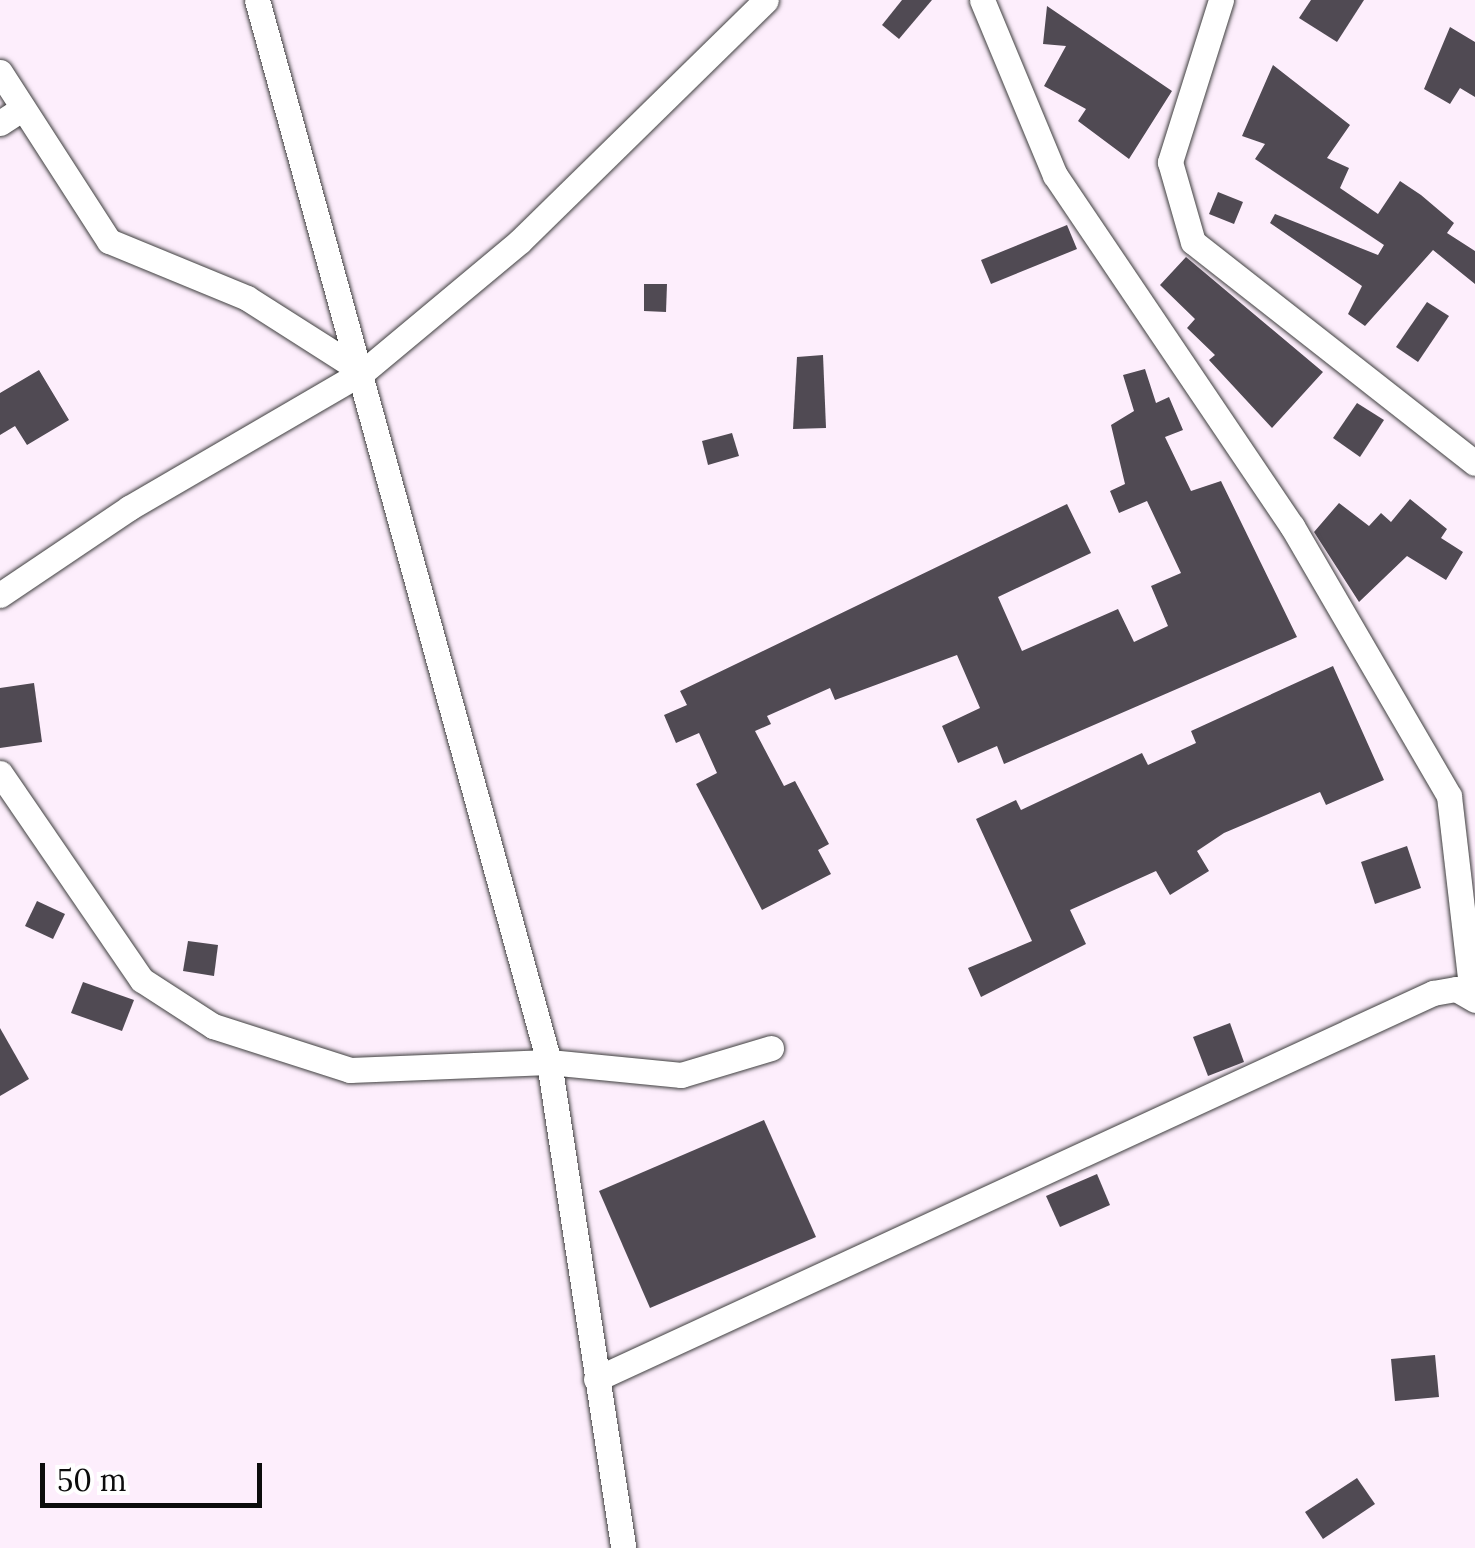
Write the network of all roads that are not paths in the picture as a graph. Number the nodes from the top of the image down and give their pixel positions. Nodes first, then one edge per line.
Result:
1 (258, 0) edge
2 (766, 0) edge
3 (982, 0) edge
4 (1221, 0) edge
5 (0, 72) edge
6 (23, 108) junction
7 (0, 123) edge
8 (363, 372) junction
9 (1475, 463) edge
10 (0, 595) edge
11 (0, 774) edge
12 (1472, 966) edge
13 (1474, 998) edge
14 (770, 1048) dead end
15 (549, 1062) junction
16 (596, 1379) junction
17 (623, 1548) edge

1 - 8 street
2 - 8 street
3 - 12 street
4 - 9 street
5 - 6 street
6 - 7 street
6 - 8 street
8 - 10 street
8 - 15 street
11 - 15 street
12 - 13 street
13 - 16 street
14 - 15 street
15 - 16 street
16 - 17 street

